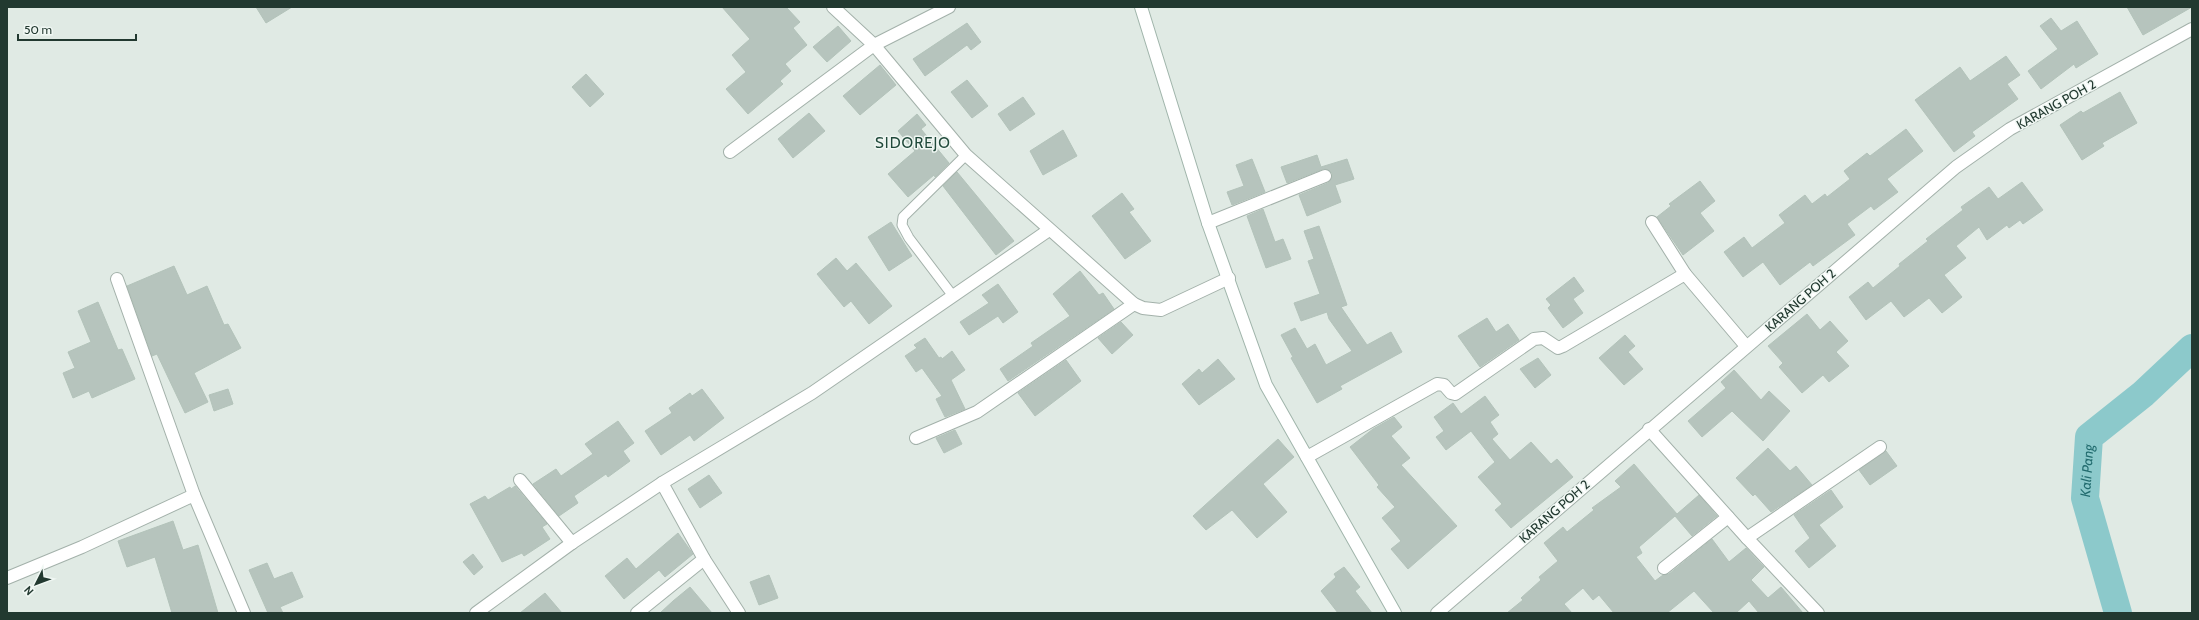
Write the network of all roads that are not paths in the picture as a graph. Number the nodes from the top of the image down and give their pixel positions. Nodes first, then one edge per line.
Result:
1 (833, 7) edge
2 (949, 7) edge
3 (1141, 7) edge
4 (2192, 29) edge
5 (874, 45) junction
6 (730, 152) dead end
7 (966, 154) junction
8 (1325, 176) dead end
9 (1652, 222) dead end
10 (1208, 223) junction
11 (1049, 230) junction
12 (1685, 274) junction
13 (1229, 278) junction
14 (117, 279) dead end
15 (953, 296) junction
16 (1134, 304) junction
17 (1746, 346) junction
18 (1649, 429) junction
19 (916, 438) dead end
20 (1880, 447) dead end
21 (1307, 457) junction
22 (520, 480) dead end
23 (662, 483) junction
24 (194, 495) junction
25 (1728, 517) junction
26 (1747, 538) junction
27 (572, 543) junction
28 (704, 559) junction
29 (1664, 568) dead end
30 (7, 578) edge
31 (244, 613) edge
32 (476, 613) edge
33 (637, 613) edge
34 (739, 613) edge
35 (1395, 613) edge
36 (1437, 613) edge
37 (1818, 613) edge

1 - 5 street
2 - 5 street
3 - 10 street
4 - 17 street, KARANG POH 2
5 - 6 street
5 - 7 street
7 - 11 street
7 - 15 lane
8 - 10 street
9 - 12 street
10 - 13 street
11 - 15 street
11 - 16 street
12 - 17 street
12 - 21 street
13 - 16 street
13 - 21 street
14 - 24 street
15 - 23 street
16 - 19 street
17 - 18 street, KARANG POH 2
18 - 25 street
18 - 36 street, KARANG POH 2
20 - 26 street
21 - 35 street
22 - 27 street
23 - 27 street
23 - 28 street
24 - 30 street
24 - 31 street
25 - 26 street
25 - 29 street
26 - 37 street
27 - 32 street
28 - 33 street
28 - 34 street

